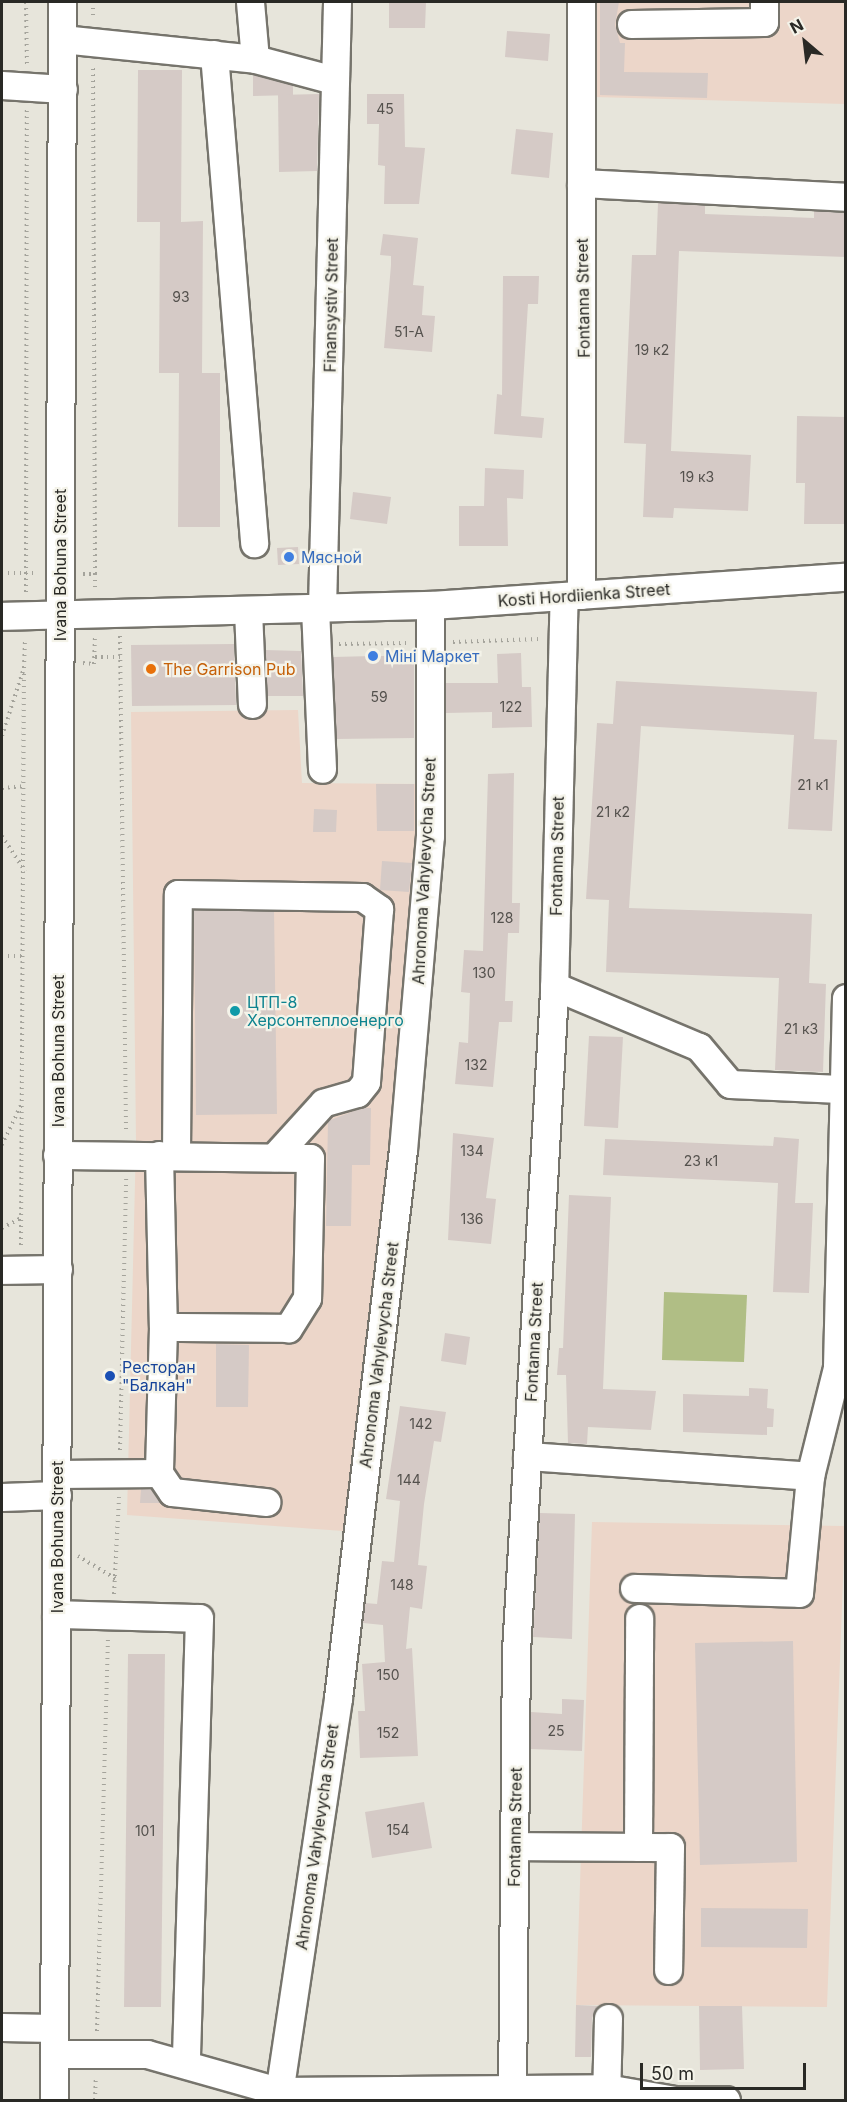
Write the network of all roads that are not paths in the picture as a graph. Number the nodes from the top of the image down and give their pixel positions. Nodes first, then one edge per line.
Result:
1 (62, 2) edge
2 (250, 2) edge
3 (337, 2) edge
4 (581, 2) edge
5 (764, 2) edge
6 (698, 12) edge
7 (631, 24) dead end
8 (62, 39) junction
9 (214, 54) junction
10 (255, 59) junction
11 (334, 80) junction
12 (14, 86) edge
13 (63, 89) junction
14 (581, 183) junction
15 (846, 197) edge
16 (254, 543) dead end
17 (846, 578) edge
18 (572, 596) junction
19 (430, 605) junction
20 (318, 608) junction
21 (248, 610) junction
22 (2, 616) edge
23 (60, 616) junction
24 (252, 704) dead end
25 (322, 768) dead end
26 (554, 986) junction
27 (846, 998) edge
28 (840, 1089) junction
29 (57, 1155) junction
30 (168, 1156) junction
31 (274, 1157) junction
32 (57, 1269) junction
33 (11, 1270) edge
34 (163, 1327) junction
35 (841, 1374) edge
36 (527, 1456) junction
37 (159, 1473) junction
38 (810, 1476) junction
39 (57, 1485) junction
40 (2, 1497) edge
41 (266, 1502) dead end
42 (634, 1588) dead end
43 (56, 1614) junction
44 (639, 1618) dead end
45 (516, 1846) junction
46 (638, 1847) junction
47 (668, 1970) dead end
48 (608, 2018) dead end
49 (2, 2027) edge
50 (53, 2041) junction
51 (186, 2064) junction
52 (511, 2094) edge
53 (606, 2094) edge
54 (278, 2096) edge
55 (54, 2100) edge
56 (726, 2100) edge

1 - 8 street, Ivana Bohuna Street
2 - 10 street
3 - 11 street, Finansystiv Street
4 - 14 street, Fontanna Street
5 - 6 street
6 - 7 street
8 - 9 street
8 - 13 street, Ivana Bohuna Street
9 - 10 street
9 - 16 street
10 - 11 street
11 - 20 street, Finansystiv Street
12 - 13 street
13 - 23 street, Ivana Bohuna Street
14 - 15 street
14 - 18 street, Fontanna Street
17 - 18 street, Kosti Hordiienka Street
18 - 19 street, Kosti Hordiienka Street
18 - 26 street, Fontanna Street
19 - 20 street, Kosti Hordiienka Street
19 - 54 street, Ahronoma Vahylevycha Street
20 - 21 street, Kosti Hordiienka Street
20 - 25 street, Finansystiv Street
21 - 23 street, Kosti Hordiienka Street
21 - 24 street
22 - 23 street
23 - 29 street, Ivana Bohuna Street
26 - 28 street
26 - 36 street, Fontanna Street
27 - 28 street
28 - 35 street
29 - 30 street
29 - 32 street, Ivana Bohuna Street
30 - 31 street
30 - 31 street
30 - 34 street
31 - 34 street
32 - 33 street
32 - 39 street, Ivana Bohuna Street
34 - 37 street
35 - 38 street
36 - 38 street
36 - 45 street, Fontanna Street
37 - 39 street
37 - 41 street
38 - 42 street
39 - 40 street
39 - 43 street, Ivana Bohuna Street
43 - 50 street, Ivana Bohuna Street
43 - 51 street
44 - 46 street
45 - 46 street
45 - 52 street, Fontanna Street
46 - 47 street
48 - 53 street
49 - 50 street
50 - 51 street
50 - 55 street, Ivana Bohuna Street
51 - 54 street
52 - 53 street
52 - 54 street
53 - 56 street

